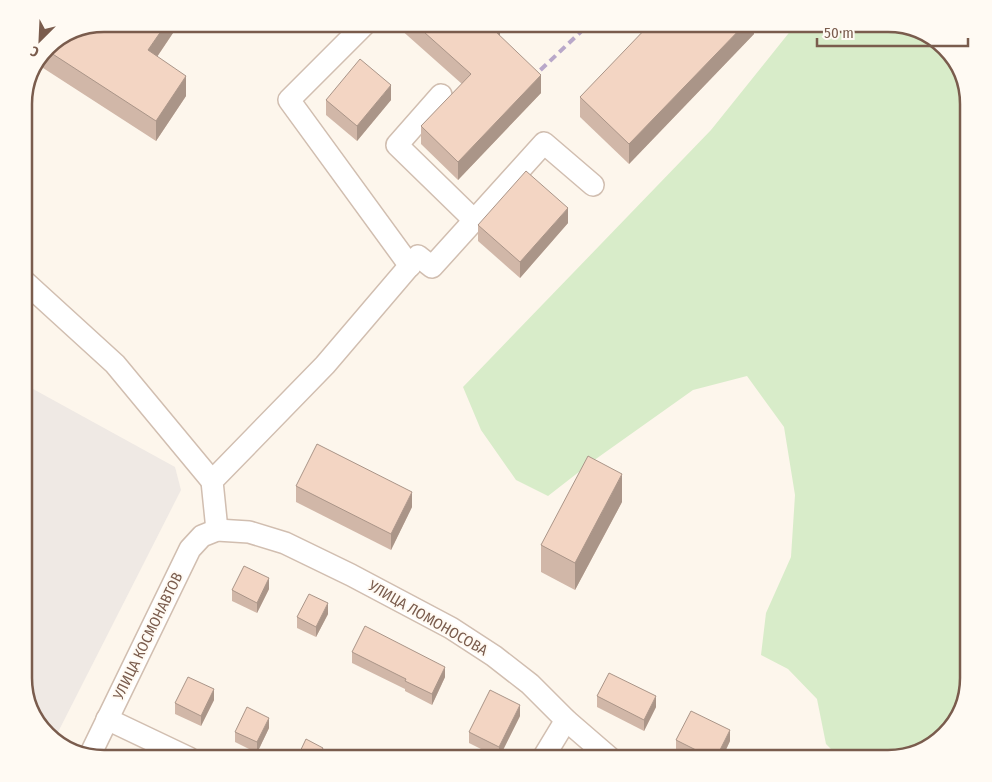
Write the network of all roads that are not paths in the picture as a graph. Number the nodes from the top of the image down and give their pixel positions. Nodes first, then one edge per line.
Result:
1 (356, 33) edge
2 (440, 95) dead end
3 (593, 185) dead end
4 (474, 220) junction
5 (414, 261) junction
6 (33, 289) edge
7 (212, 481) junction
8 (217, 530) junction
9 (107, 719) junction
10 (566, 720) junction
11 (93, 748) edge
12 (172, 750) edge
13 (548, 750) edge
14 (601, 750) edge

1 - 5 street
2 - 4 street
3 - 4 street
4 - 5 street
5 - 7 street
6 - 7 street
7 - 8 street
8 - 9 street, УЛИЦА КОСМОНАВТОВ
8 - 10 street, УЛИЦА ЛОМОНОСОВА
9 - 11 street, УЛИЦА КОСМОНАВТОВ
9 - 12 street
10 - 13 street
10 - 14 street, УЛИЦА ЛОМОНОСОВА

